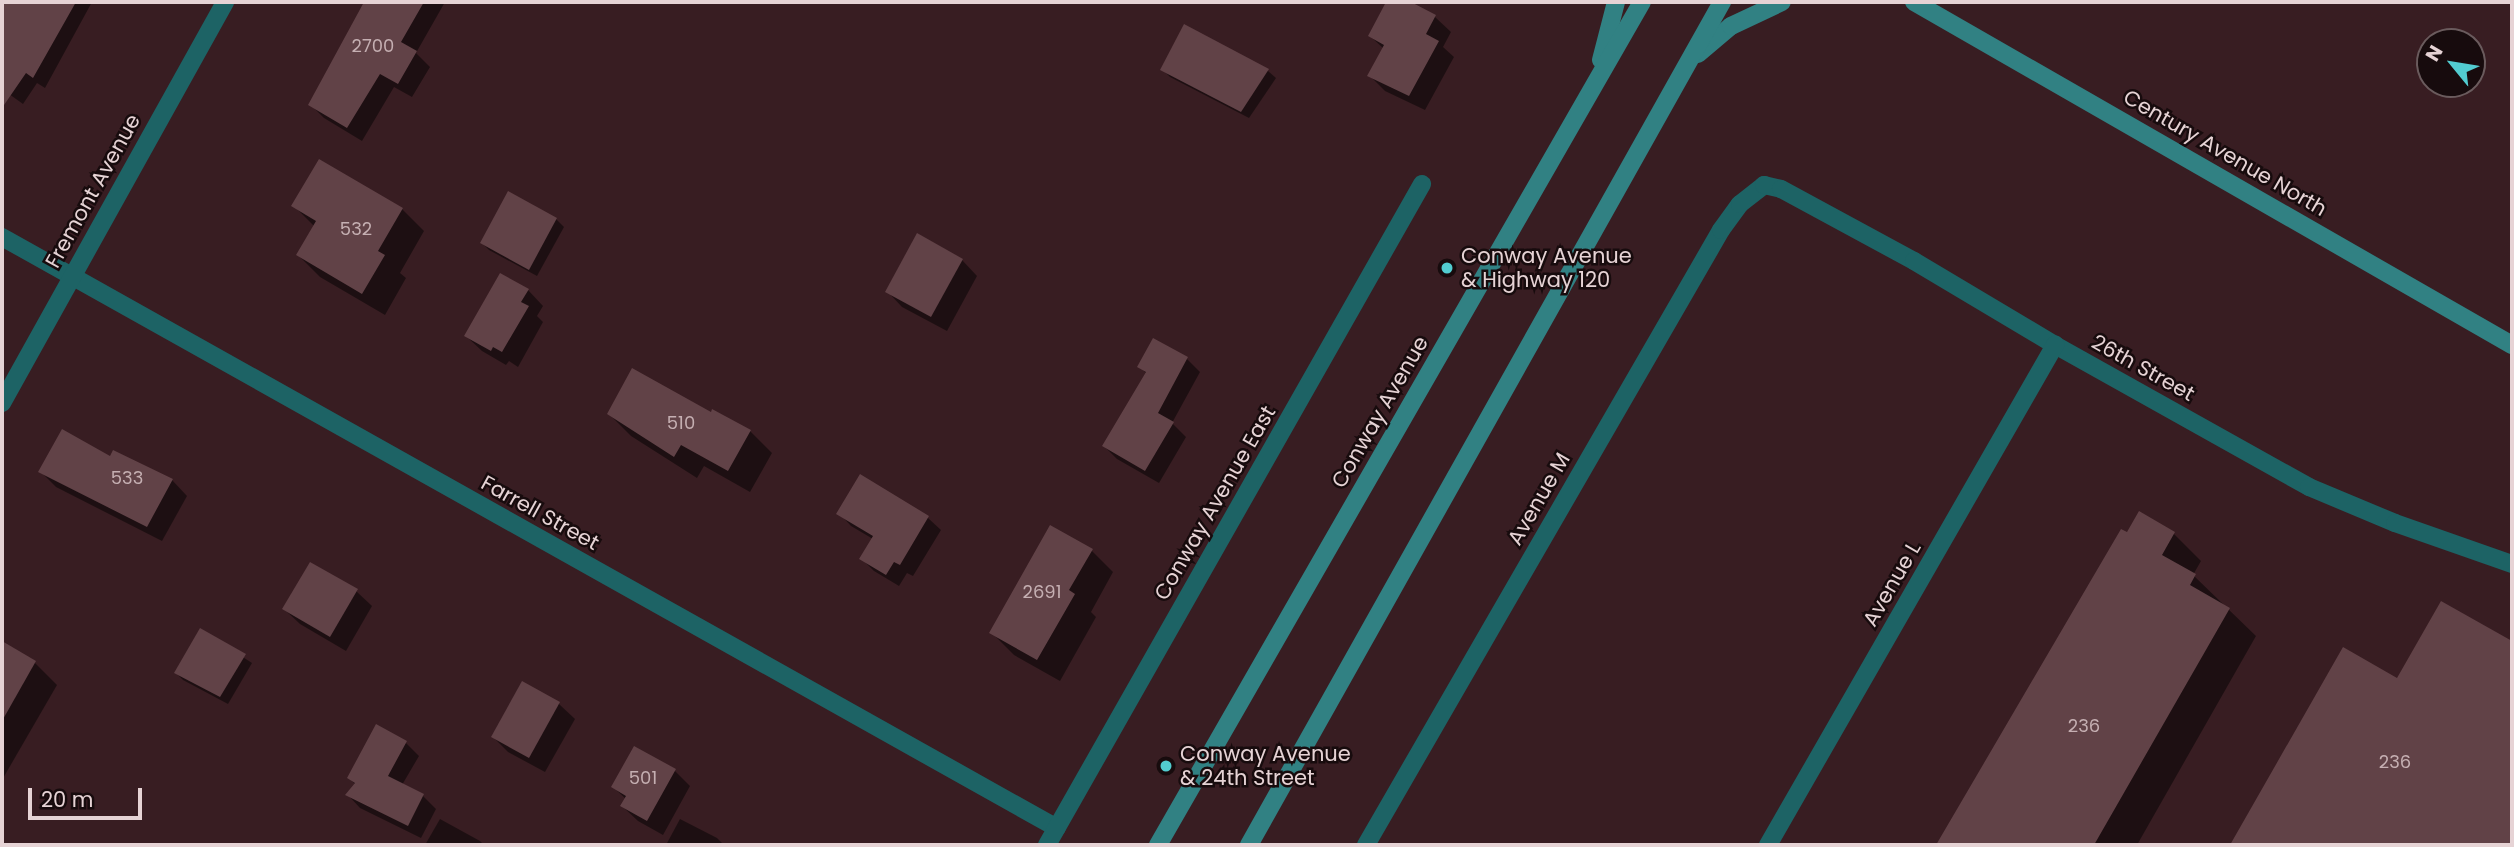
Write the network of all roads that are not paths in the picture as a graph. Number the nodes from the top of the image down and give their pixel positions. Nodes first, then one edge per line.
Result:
1 (225, 2) edge
2 (1616, 2) edge
3 (1642, 2) edge
4 (1722, 2) edge
5 (1782, 2) edge
6 (1914, 2) edge
7 (1685, 65) junction
8 (1596, 80) junction
9 (1422, 184) dead end
10 (1764, 186) joint
11 (2, 237) edge
12 (70, 277) junction
13 (2055, 345) junction
14 (2512, 345) edge
15 (2, 403) edge
16 (2512, 564) edge
17 (1057, 828) junction
18 (1047, 845) edge
19 (1159, 845) edge
20 (1250, 845) edge
21 (1366, 845) edge
22 (1768, 845) edge

1 - 12 street, Fremont Avenue
2 - 8 street
3 - 8 street, Conway Avenue
4 - 7 street
5 - 7 street
6 - 14 street, Century Avenue North
7 - 20 street
8 - 19 street, Conway Avenue
9 - 17 street, Conway Avenue East
10 - 13 street, 26th Street
10 - 21 street, Avenue M
11 - 12 street, Farrell Street
12 - 15 street, Fremont Avenue
12 - 17 street, Farrell Street
13 - 16 street, 26th Street
13 - 22 street, Avenue L
17 - 18 street, Conway Avenue East

